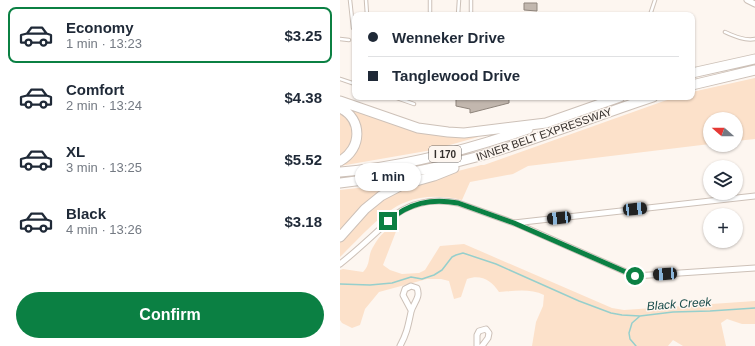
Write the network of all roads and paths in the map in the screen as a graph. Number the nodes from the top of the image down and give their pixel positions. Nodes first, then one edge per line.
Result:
1 (350, 0) edge
2 (366, 0) edge
3 (430, 0) edge
4 (459, 0) edge
5 (471, 0) edge
6 (655, 0) edge
7 (746, 0) edge
8 (755, 4) edge
9 (367, 12) edge
10 (430, 12) edge
11 (458, 12) edge
12 (471, 12) edge
13 (651, 12) edge
14 (352, 19) edge
15 (725, 32) dead end
16 (340, 38) edge
17 (755, 39) edge
18 (349, 40) dead end
19 (755, 59) edge
20 (755, 70) edge
21 (695, 72) edge
22 (340, 79) edge
23 (352, 83) edge
24 (695, 84) edge
25 (403, 100) edge
26 (611, 100) edge
27 (644, 100) edge
28 (340, 101) edge
29 (414, 104) dead end
30 (340, 108) edge
31 (546, 123) junction
32 (491, 153) junction
33 (340, 161) edge
34 (340, 172) edge
35 (340, 183) edge
36 (755, 196) edge
37 (514, 223) junction
38 (340, 237) edge
39 (340, 264) edge
40 (755, 268) edge
41 (411, 310) dead end
42 (400, 346) edge
43 (477, 346) edge
44 (482, 346) edge

1 - 14 lane
2 - 9 lane
3 - 10 lane
4 - 11 lane
5 - 12 lane
6 - 13 lane
7 - 8 street
15 - 17 lane
16 - 18 lane
19 - 21 highway
20 - 24 highway
22 - 23 lane
25 - 29 lane
26 - 31 highway, INNER BELT EXPRESSWAY / I 170
27 - 32 highway, INNER BELT EXPRESSWAY / I 170
28 - 31 highway
30 - 33 highway
31 - 34 highway, INNER BELT EXPRESSWAY / I 170
32 - 35 highway, INNER BELT EXPRESSWAY / I 170
32 - 38 highway
36 - 37 street
37 - 39 street
37 - 40 street
41 - 42 street
43 - 44 street

